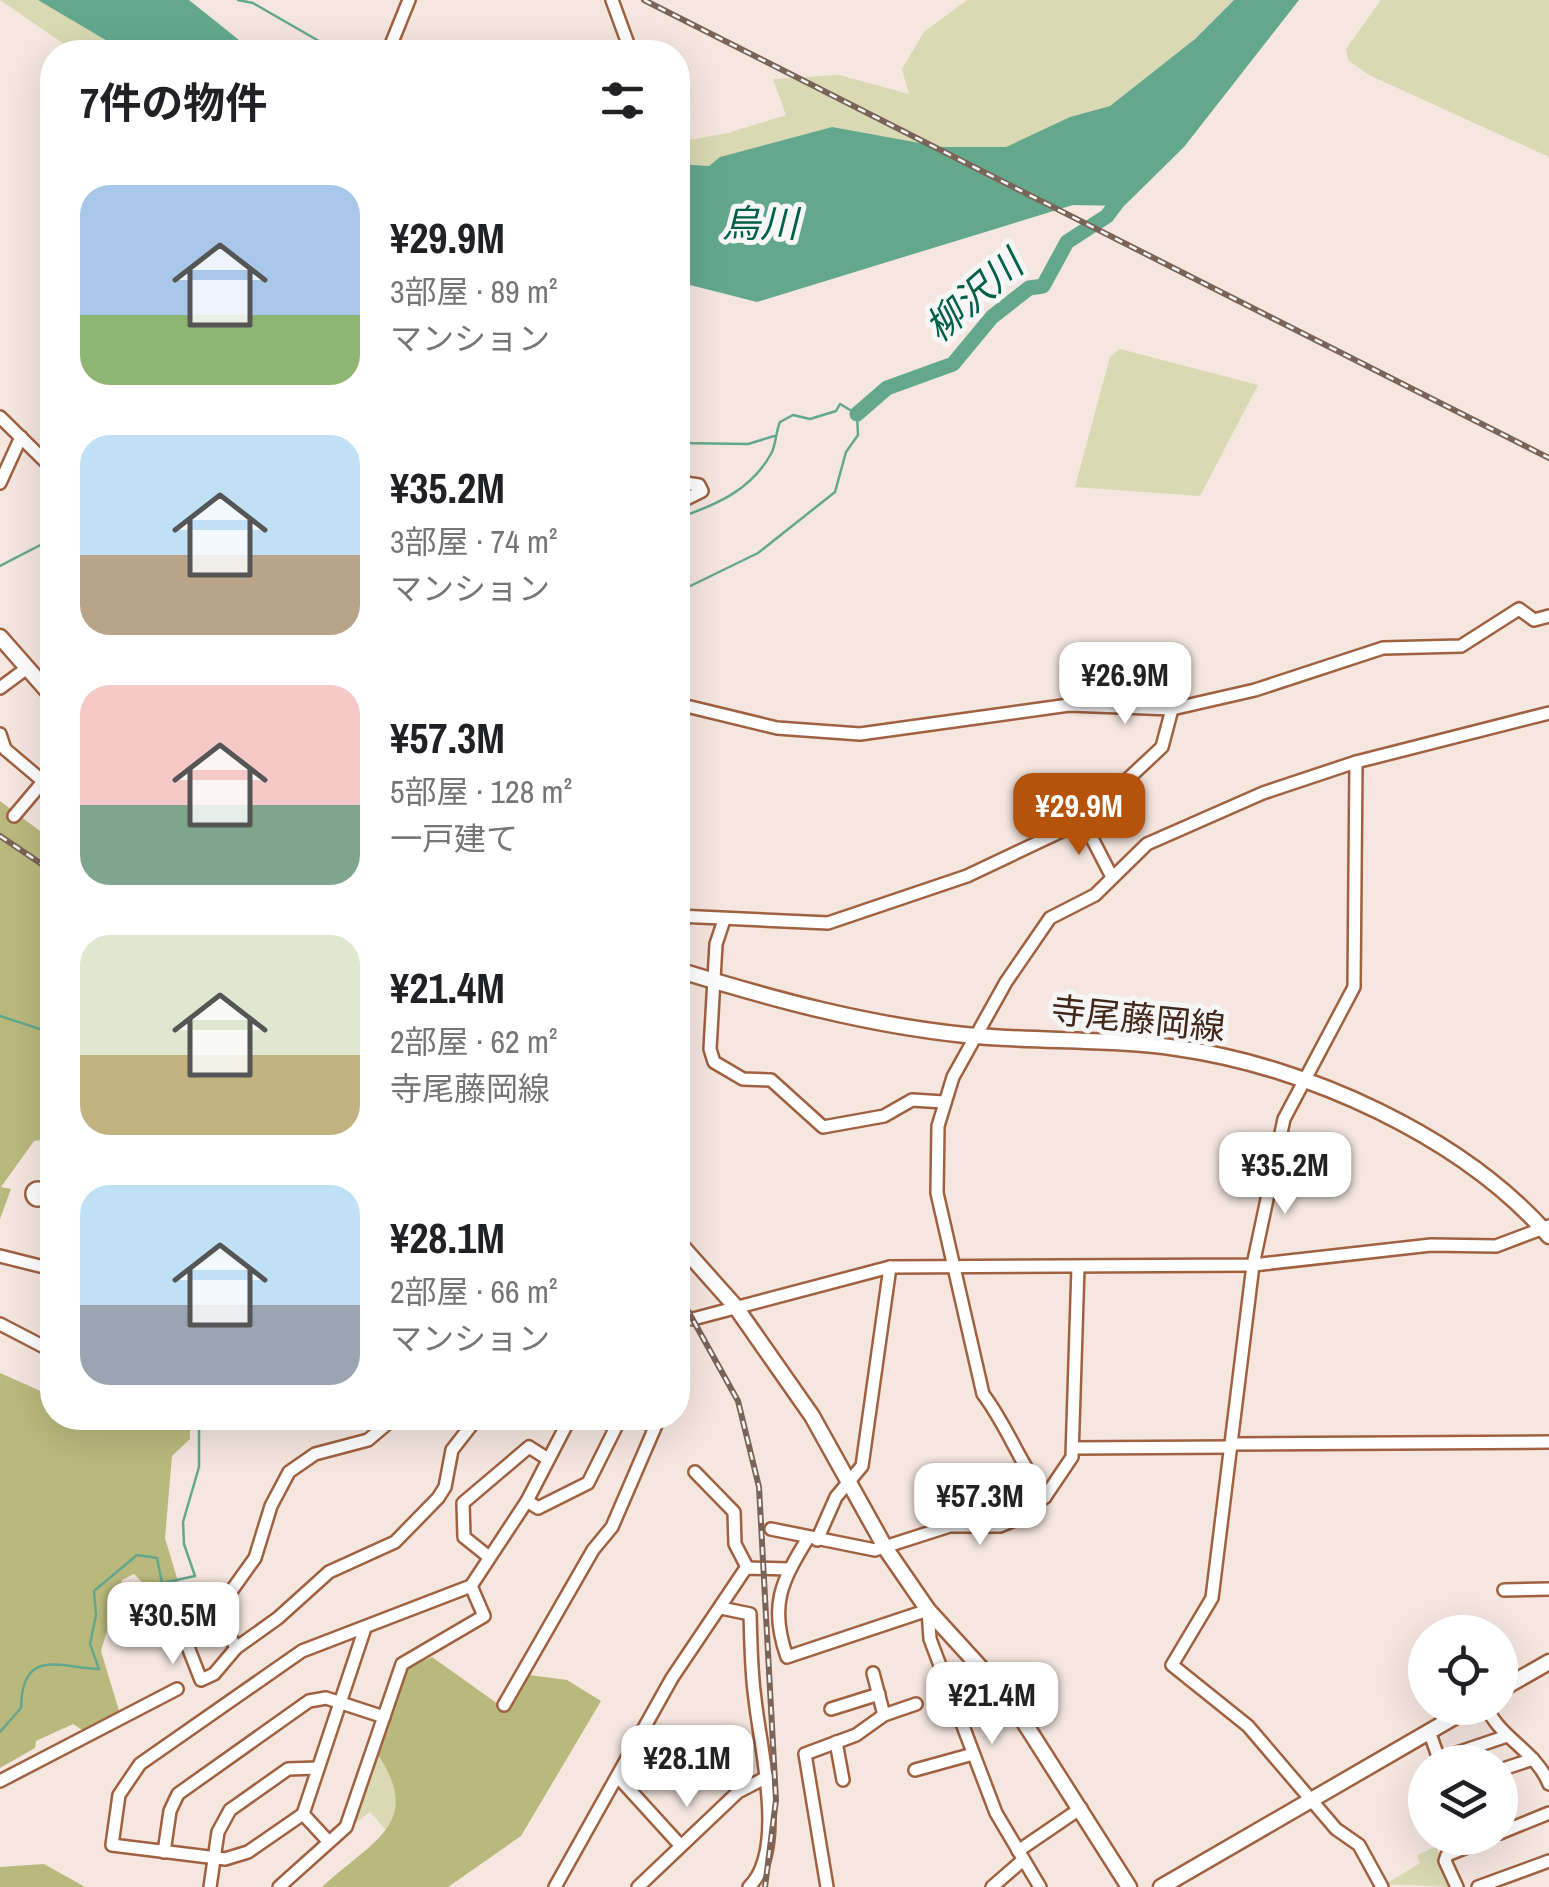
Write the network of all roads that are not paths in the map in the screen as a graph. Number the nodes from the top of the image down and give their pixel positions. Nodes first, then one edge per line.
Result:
1 (409, 0) edge
2 (612, 0) edge
3 (393, 40) edge
4 (627, 40) edge
5 (0, 417) edge
6 (20, 436) junction
7 (40, 456) edge
8 (0, 483) edge
9 (690, 484) edge
10 (690, 497) edge
11 (1549, 616) edge
12 (0, 637) edge
13 (26, 668) junction
14 (40, 683) edge
15 (0, 688) edge
16 (690, 707) edge
17 (1172, 709) junction
18 (1549, 713) edge
19 (0, 734) edge
20 (1356, 762) junction
21 (40, 771) edge
22 (40, 785) edge
23 (14, 816) dead end
24 (1084, 821) junction
25 (1112, 877) junction
26 (690, 917) edge
27 (724, 920) junction
28 (690, 974) edge
29 (714, 982) junction
30 (978, 1036) junction
31 (1305, 1080) junction
32 (944, 1102) junction
33 (1547, 1230) edge
34 (690, 1255) edge
35 (0, 1256) edge
36 (953, 1263) junction
37 (40, 1266) edge
38 (1254, 1266) junction
39 (890, 1267) junction
40 (1078, 1268) junction
41 (735, 1306) junction
42 (690, 1318) edge
43 (0, 1324) edge
44 (40, 1345) edge
45 (375, 1430) edge
46 (380, 1430) edge
47 (465, 1430) edge
48 (563, 1430) edge
49 (614, 1430) edge
50 (655, 1430) edge
51 (376, 1433) junction
52 (1549, 1442) edge
53 (1231, 1445) junction
54 (1073, 1448) junction
55 (548, 1458) junction
56 (696, 1472) dead end
57 (850, 1482) junction
58 (1044, 1496) junction
59 (527, 1501) junction
60 (771, 1530) dead end
61 (812, 1539) junction
62 (886, 1548) junction
63 (489, 1557) junction
64 (747, 1567) junction
65 (789, 1569) junction
66 (472, 1586) junction
67 (1549, 1589) edge
68 (1504, 1590) dead end
69 (721, 1608) junction
70 (928, 1610) junction
71 (218, 1611) junction
72 (365, 1628) junction
73 (236, 1648) junction
74 (1549, 1662) edge
75 (873, 1672) dead end
76 (1518, 1680) edge
77 (177, 1689) dead end
78 (878, 1694) junction
79 (342, 1702) junction
80 (916, 1704) dead end
81 (504, 1706) dead end
82 (831, 1709) dead end
83 (884, 1715) junction
84 (384, 1717) junction
85 (1440, 1725) edge
86 (1499, 1725) edge
87 (1429, 1731) junction
88 (1507, 1736) junction
89 (836, 1742) junction
90 (1434, 1745) edge
91 (1482, 1745) edge
92 (973, 1754) junction
93 (1533, 1758) junction
94 (1518, 1763) edge
95 (318, 1768) junction
96 (915, 1770) dead end
97 (1548, 1775) edge
98 (767, 1777) junction
99 (619, 1778) junction
100 (843, 1780) dead end
101 (0, 1781) edge
102 (1312, 1801) junction
103 (1081, 1808) junction
104 (1549, 1813) edge
105 (303, 1814) junction
106 (1518, 1826) edge
107 (328, 1841) junction
108 (680, 1846) junction
109 (164, 1852) junction
110 (1021, 1855) junction
111 (1447, 1855) edge
112 (215, 1859) junction
113 (1549, 1860) edge
114 (210, 1887) edge
115 (279, 1887) edge
116 (555, 1887) edge
117 (638, 1887) edge
118 (749, 1887) edge
119 (827, 1887) edge
120 (992, 1887) edge
121 (1040, 1887) edge
122 (1129, 1887) edge
123 (1161, 1887) edge
124 (1382, 1887) edge
125 (1457, 1887) edge
126 (1478, 1887) edge

1 - 3 street
2 - 4 street
5 - 6 street
6 - 7 street
6 - 8 street
9 - 10 street
11 - 17 street
12 - 13 main road
13 - 14 main road
13 - 15 street
16 - 17 street
17 - 24 street
18 - 20 street
19 - 21 street
20 - 25 street
20 - 31 street
22 - 23 street
24 - 25 street
24 - 27 street
25 - 30 street
26 - 27 street
27 - 29 street
28 - 29 main road, 寺尾藤岡線
29 - 30 main road, 寺尾藤岡線
29 - 32 street
30 - 31 main road, 寺尾藤岡線
30 - 32 street
31 - 33 main road, 寺尾藤岡線
31 - 38 street
32 - 36 street
33 - 38 street
34 - 41 main road
35 - 37 street
36 - 39 street
36 - 40 street
36 - 58 street
38 - 40 street
38 - 53 street
39 - 41 street
39 - 57 street
40 - 54 street
41 - 42 street
41 - 57 main road
43 - 44 street
45 - 51 street
46 - 51 street
47 - 73 street
48 - 55 street
49 - 59 street
50 - 81 street
51 - 71 street
52 - 53 street
53 - 54 street
53 - 102 street
54 - 58 street
55 - 59 street
55 - 63 street
56 - 64 street
57 - 61 street
57 - 62 main road
58 - 62 street
59 - 63 street
60 - 61 street
61 - 62 street
61 - 65 street
62 - 70 main road
63 - 66 street
64 - 65 street
64 - 69 street
65 - 70 street
66 - 72 street
66 - 84 street
67 - 68 street
69 - 98 street
69 - 99 street
70 - 92 street
70 - 103 main road
71 - 73 street
71 - 73 street
72 - 79 street
72 - 109 street
74 - 76 main road
75 - 78 street
77 - 101 street
78 - 82 street
78 - 83 street
79 - 84 street
79 - 95 street
79 - 109 street
80 - 83 street
83 - 89 street
84 - 107 street
85 - 87 main road
86 - 88 street
87 - 90 street
87 - 102 main road
88 - 91 street
88 - 93 street
89 - 100 street
89 - 119 street
92 - 96 street
92 - 110 street
93 - 94 street
93 - 97 street
95 - 105 street
95 - 112 street
98 - 108 street
98 - 118 street
99 - 108 street
99 - 116 street
102 - 123 main road
102 - 124 street
103 - 110 street
103 - 122 main road
104 - 106 street
105 - 107 street
105 - 112 street
107 - 115 street
108 - 117 street
109 - 112 street
110 - 120 street
110 - 121 street
111 - 125 street
112 - 114 street
113 - 126 street

